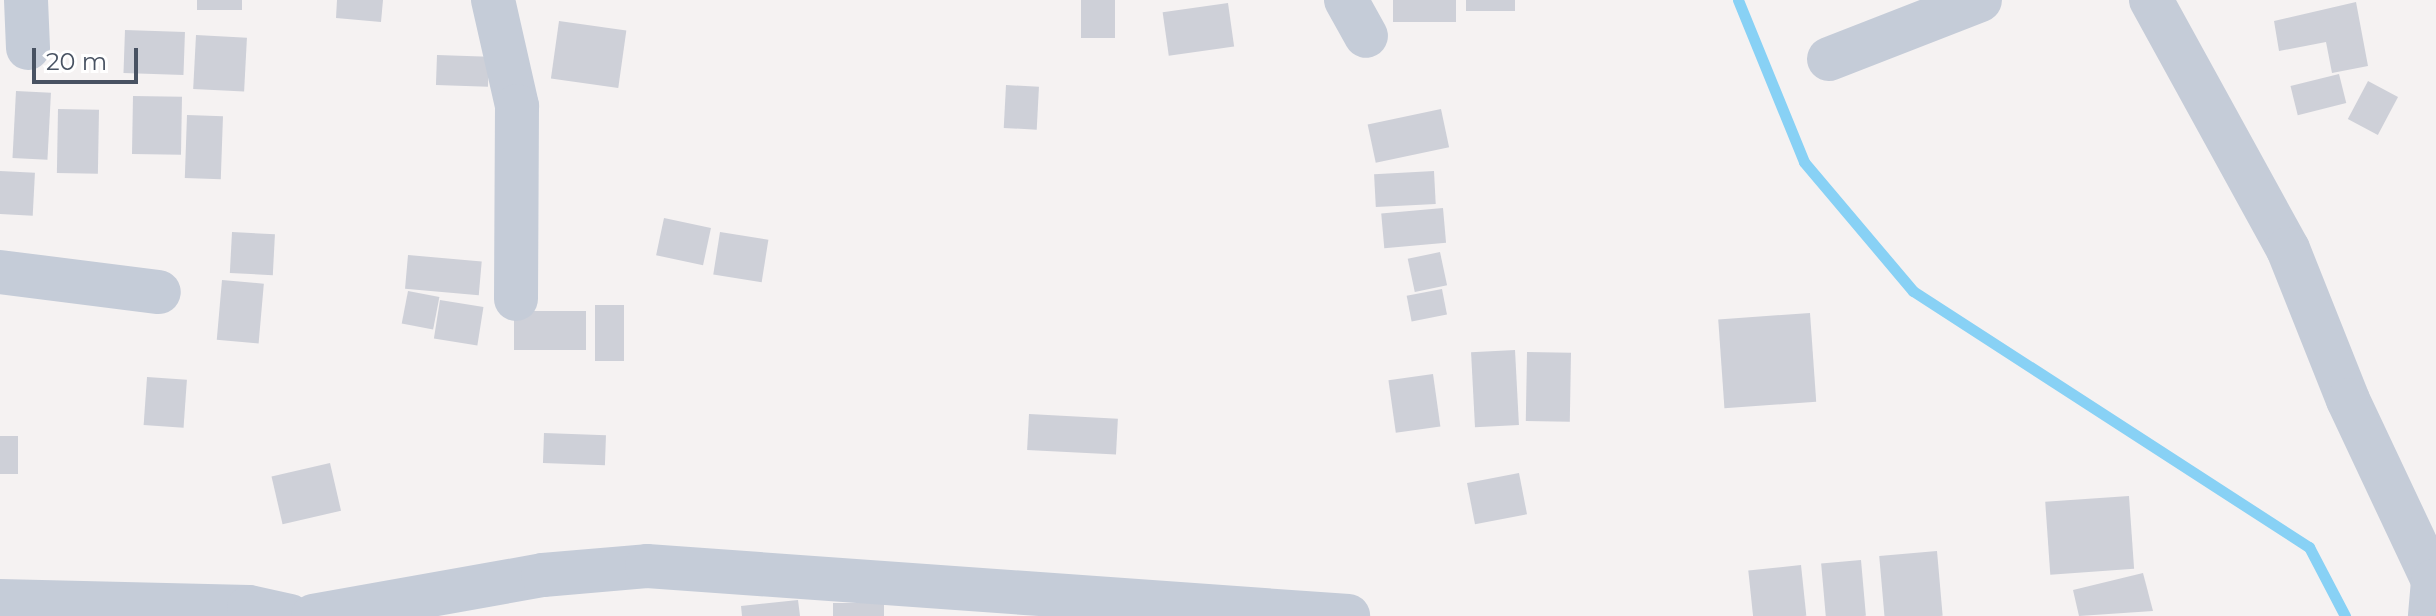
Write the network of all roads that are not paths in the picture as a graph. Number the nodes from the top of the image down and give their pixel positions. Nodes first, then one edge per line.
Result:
1 (26, 0) edge
2 (493, 0) edge
3 (1980, 0) edge
4 (2151, 0) edge
5 (28, 48) dead end
6 (1829, 59) dead end
7 (0, 272) edge
8 (159, 292) dead end
9 (516, 299) dead end
10 (2433, 593) edge
11 (0, 601) edge
12 (51, 609) edge
13 (134, 610) edge
14 (290, 616) edge
15 (313, 616) edge
16 (1348, 616) edge

1 - 5 street
2 - 9 street
3 - 6 street
4 - 10 street
7 - 8 street
11 - 12 street
12 - 13 street
13 - 14 street
15 - 16 street

